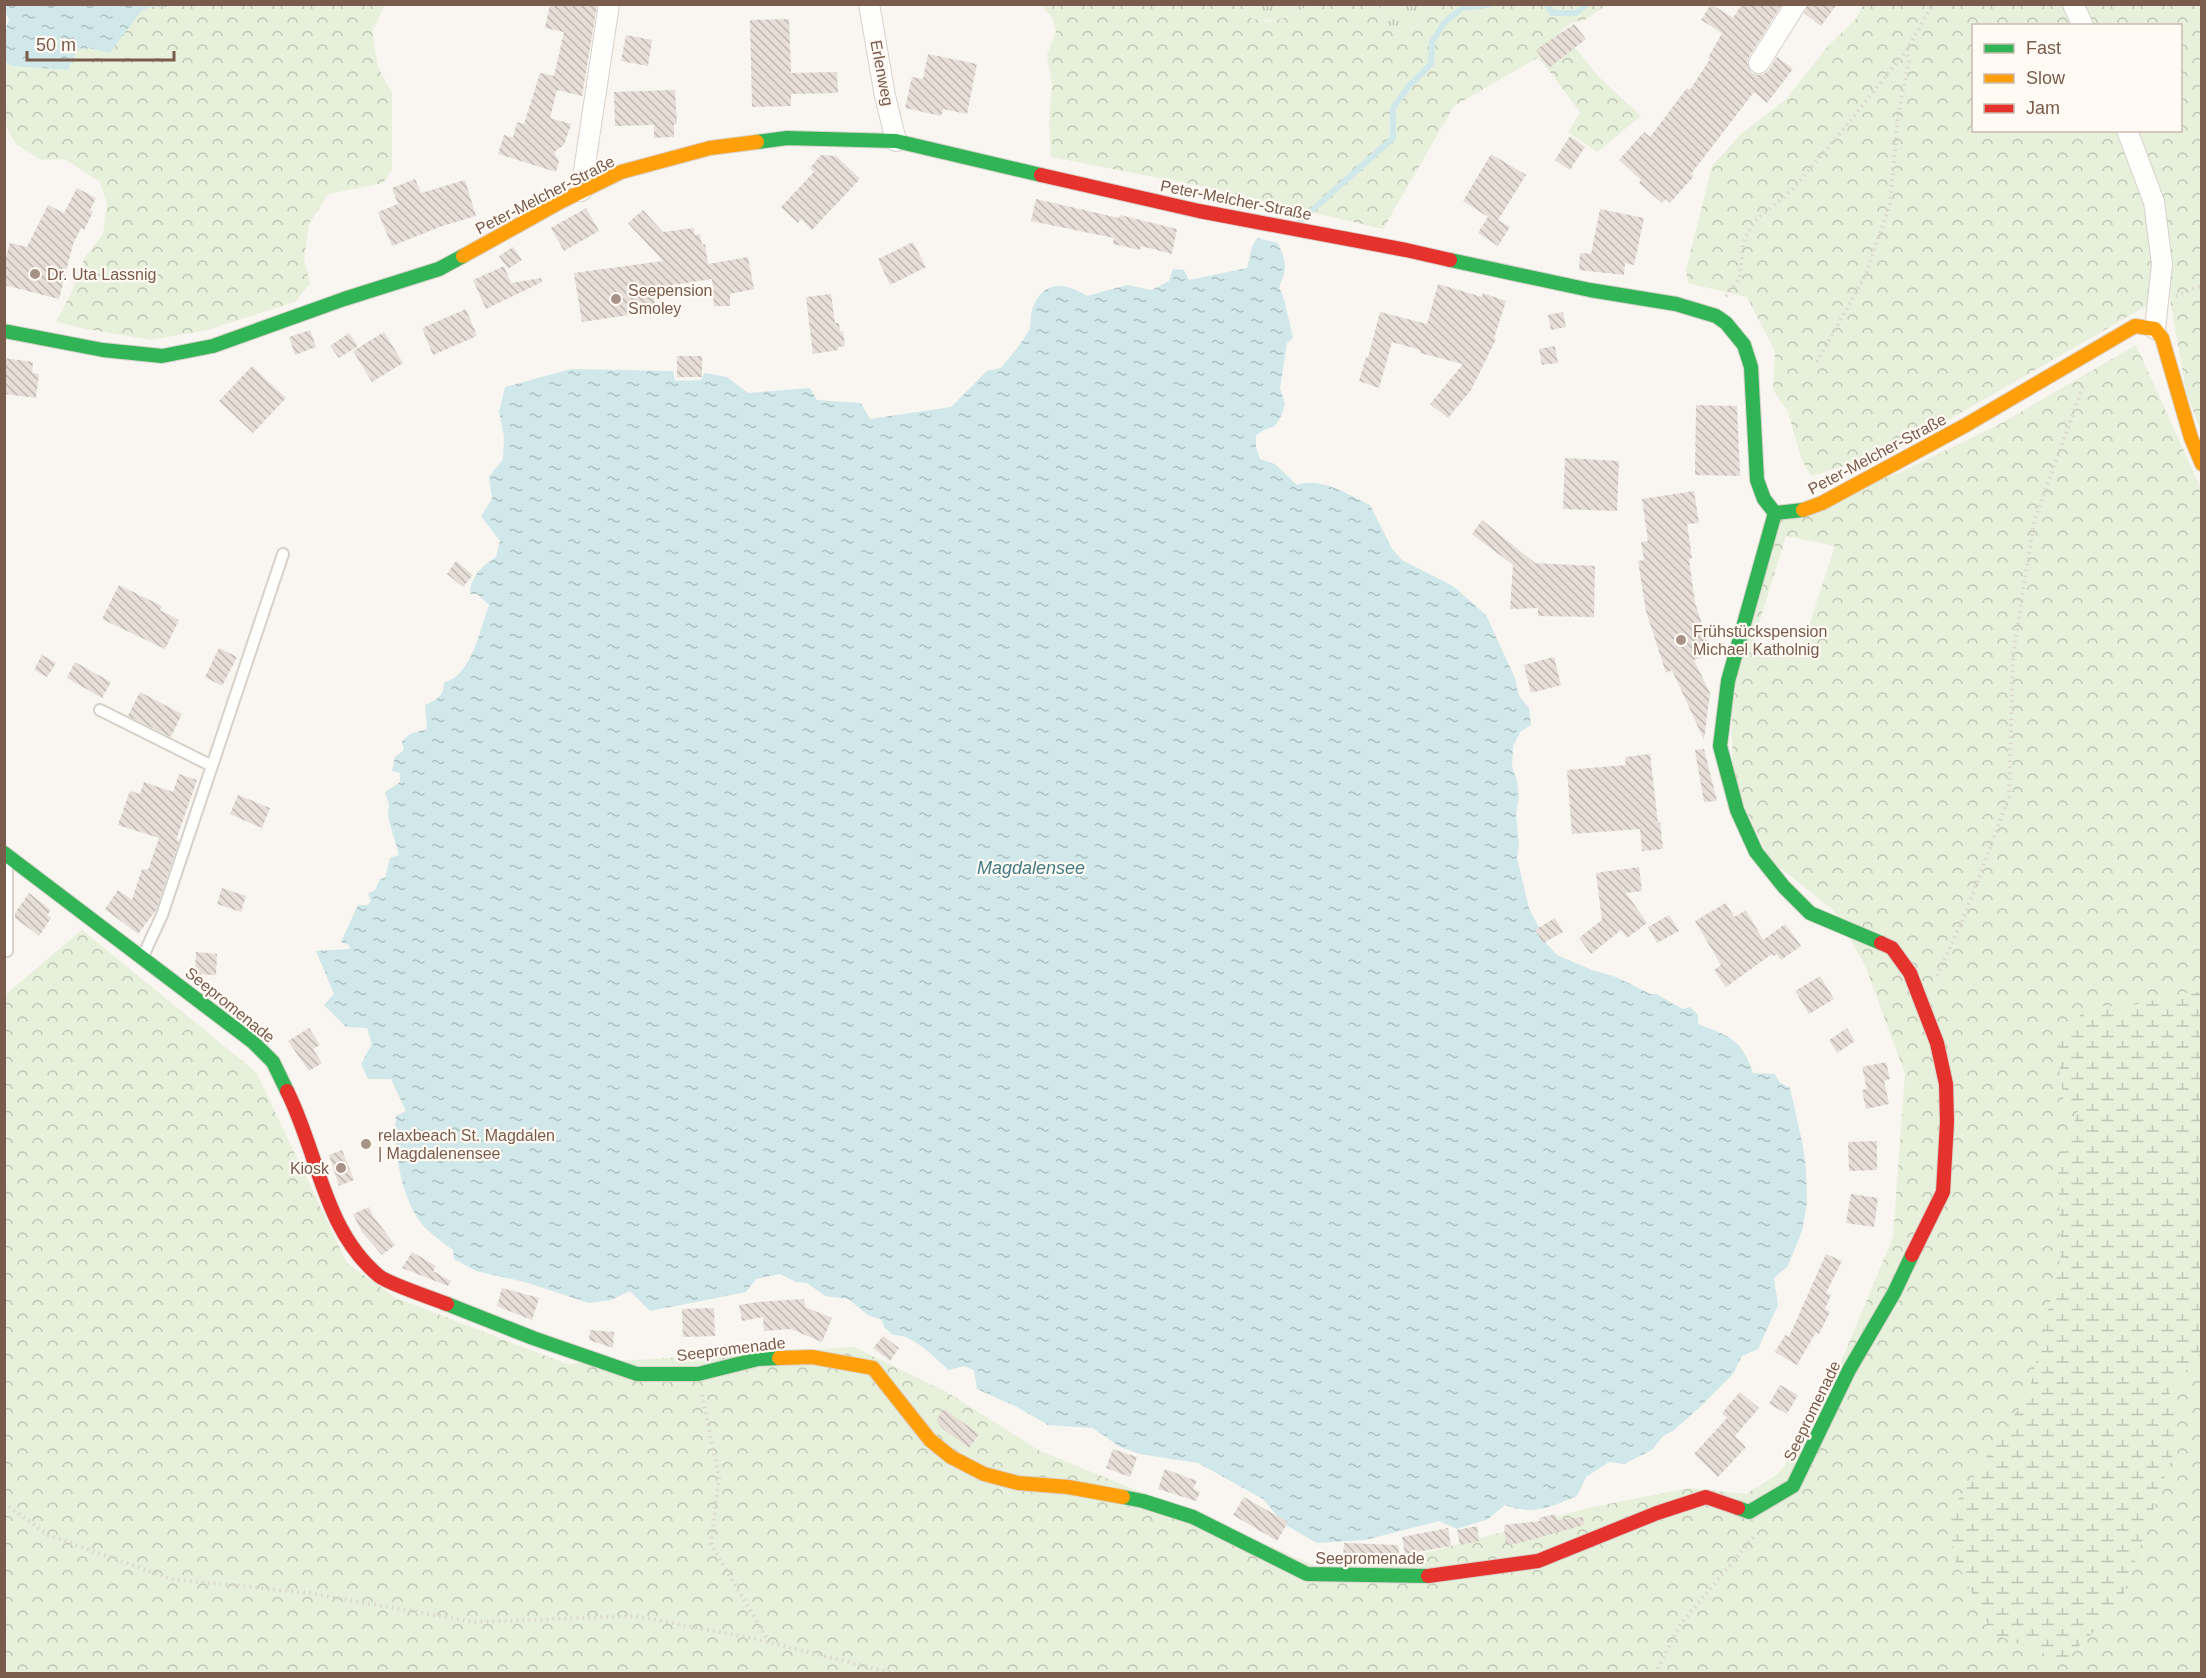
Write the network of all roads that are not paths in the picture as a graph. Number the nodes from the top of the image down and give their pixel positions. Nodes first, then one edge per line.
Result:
1 (609, 4) edge
2 (869, 4) edge
3 (1796, 4) edge
4 (2073, 4) edge
5 (2082, 24) edge
6 (1759, 63) dead end
7 (2128, 132) edge
8 (896, 141) junction
9 (581, 191) junction
10 (2155, 329) junction
11 (4, 331) edge
12 (2202, 464) edge
13 (1775, 513) junction
14 (283, 554) dead end
15 (100, 711) dead end
16 (213, 766) junction
17 (6, 854) edge
18 (7, 951) dead end
19 (143, 957) junction

1 - 9 street
2 - 8 street, Erlenweg
3 - 6 street
4 - 5 street
7 - 10 street
8 - 9 street, Peter-Melcher-Straße
8 - 13 street, Peter-Melcher-Straße
9 - 11 street, Peter-Melcher-Straße
10 - 12 street
10 - 13 street, Peter-Melcher-Straße
13 - 19 street, Seepromenade
14 - 16 lane
15 - 16 lane
16 - 19 lane
17 - 18 lane, Seepromenade
17 - 19 street, Seepromenade

